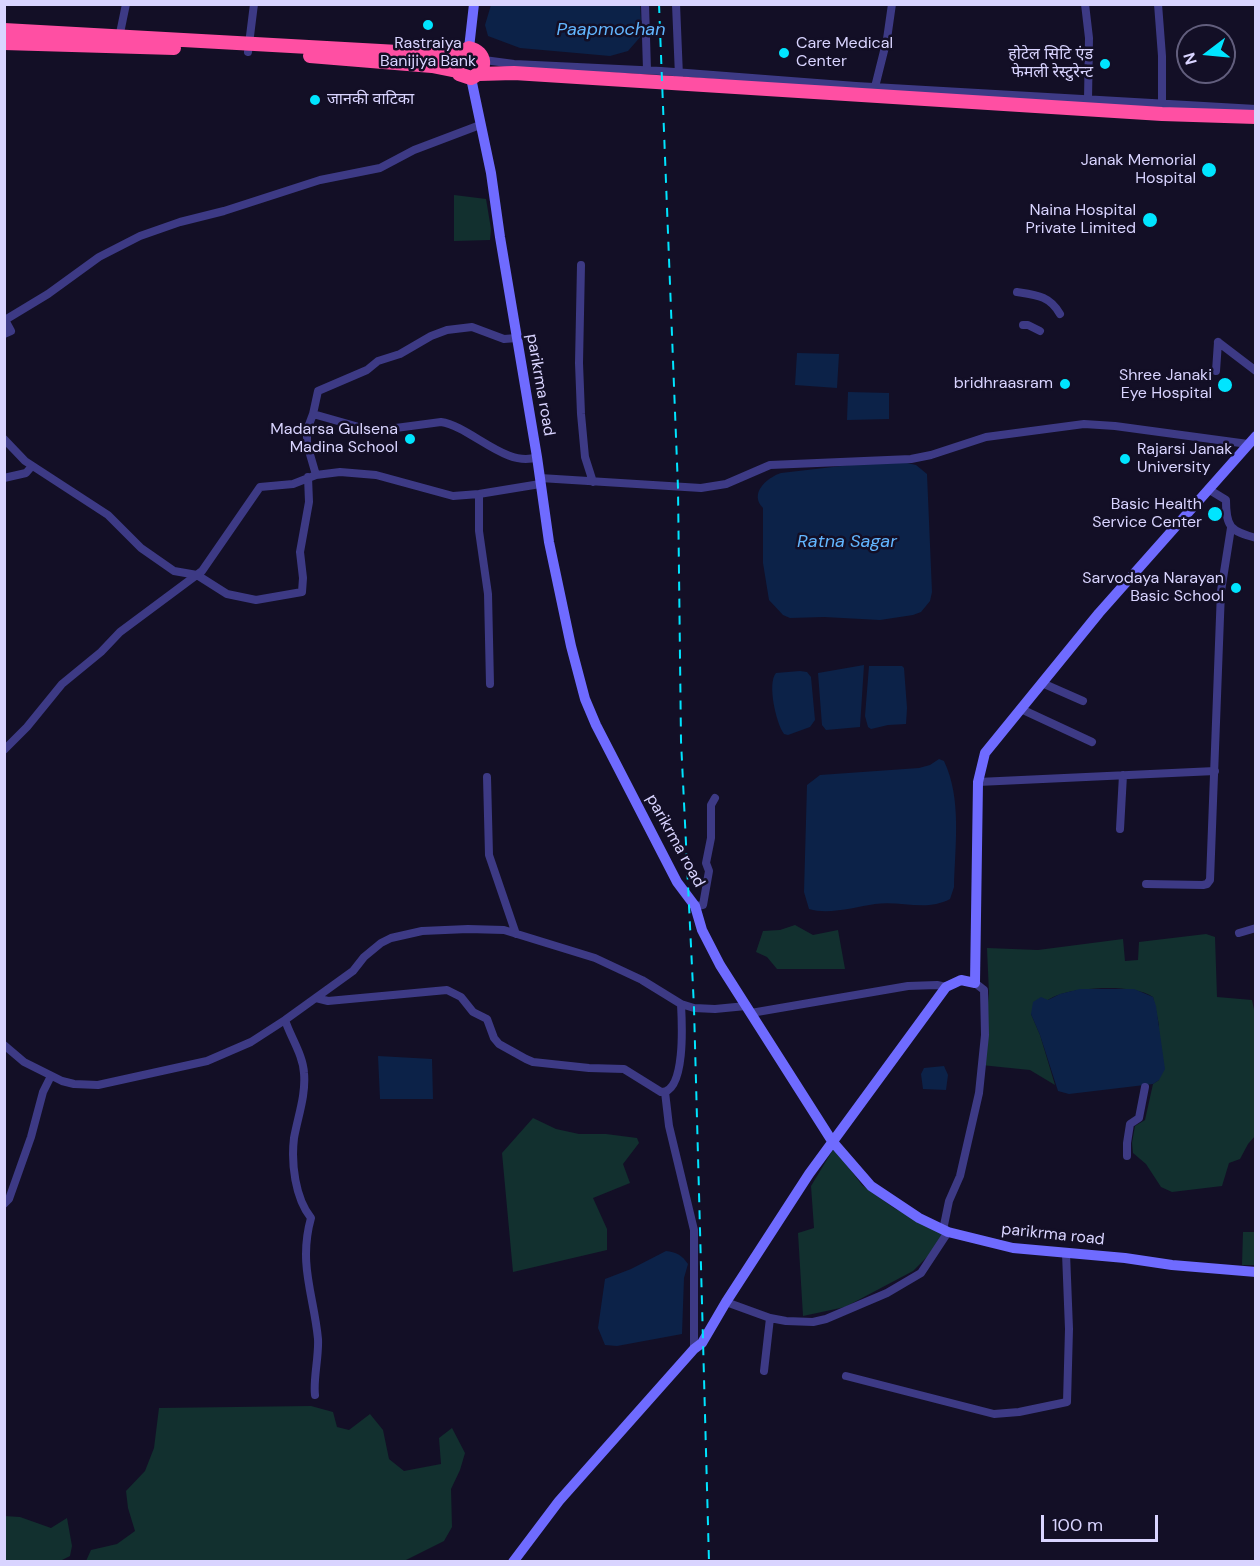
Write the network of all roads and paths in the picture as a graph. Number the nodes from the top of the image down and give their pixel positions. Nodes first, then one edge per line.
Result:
1 (126, 4) edge
2 (254, 4) edge
3 (474, 4) edge
4 (645, 4) edge
5 (676, 4) edge
6 (892, 4) edge
7 (1085, 4) edge
8 (1158, 4) edge
9 (4, 30) edge
10 (119, 41) junction
11 (4, 42) edge
12 (249, 48) junction
13 (464, 51) junction
14 (484, 60) junction
15 (647, 70) junction
16 (457, 71) junction
17 (475, 76) junction
18 (679, 78) junction
19 (876, 87) junction
20 (1088, 100) junction
21 (1256, 109) edge
22 (1162, 110) junction
23 (1256, 117) edge
24 (480, 125) junction
25 (581, 265) dead end
26 (1017, 292) dead end
27 (1060, 314) dead end
28 (1023, 325) dead end
29 (1040, 331) dead end
30 (4, 334) edge
31 (517, 338) junction
32 (1216, 371) dead end
33 (1256, 371) edge
34 (313, 414) junction
35 (4, 439) edge
36 (1252, 440) edge
37 (537, 457) junction
38 (32, 466) junction
39 (312, 476) junction
40 (4, 478) edge
41 (540, 481) junction
42 (593, 482) junction
43 (1208, 489) junction
44 (479, 494) junction
45 (1231, 528) junction
46 (1256, 538) edge
47 (197, 575) junction
48 (1042, 682) junction
49 (490, 684) dead end
50 (1083, 700) dead end
51 (1021, 709) junction
52 (1092, 742) dead end
53 (4, 750) edge
54 (1215, 771) junction
55 (1123, 775) junction
56 (487, 777) dead end
57 (978, 782) junction
58 (715, 798) dead end
59 (1120, 829) dead end
60 (1146, 884) dead end
61 (695, 906) junction
62 (1256, 928) edge
63 (1239, 933) dead end
64 (516, 934) junction
65 (975, 982) junction
66 (946, 987) junction
67 (316, 998) junction
68 (681, 1004) junction
69 (749, 1009) junction
70 (285, 1020) junction
71 (4, 1045) edge
72 (51, 1076) junction
73 (1145, 1087) dead end
74 (665, 1092) junction
75 (832, 1141) junction
76 (1127, 1156) dead end
77 (4, 1204) edge
78 (946, 1231) junction
79 (1066, 1253) junction
80 (1256, 1272) edge
81 (726, 1302) junction
82 (770, 1318) junction
83 (694, 1349) junction
84 (764, 1371) dead end
85 (846, 1376) dead end
86 (315, 1395) dead end
87 (513, 1562) edge

1 - 10 street
2 - 12 street
3 - 13 street
4 - 15 street
5 - 18 street
6 - 19 street
7 - 20 street
8 - 22 street
9 - 10 highway
10 - 11 highway
10 - 12 highway
12 - 13 highway
12 - 16 highway
13 - 14 highway
13 - 16 highway
14 - 15 street
14 - 17 highway
15 - 18 street
16 - 17 highway
17 - 18 highway
17 - 24 street, parikrma road
18 - 19 street
18 - 22 highway
19 - 20 street
20 - 22 street
21 - 22 street
22 - 23 highway
24 - 30 street
24 - 31 street, parikrma road
25 - 42 street
26 - 27 street
28 - 29 street
31 - 34 street
31 - 37 street, parikrma road
32 - 33 street
34 - 37 street
34 - 39 street
35 - 38 street
36 - 42 street
36 - 43 street
37 - 41 street, parikrma road
38 - 40 street
38 - 47 street
39 - 44 street
39 - 47 street
39 - 47 street
41 - 42 street
41 - 44 street
41 - 61 street, parikrma road
43 - 45 street
43 - 48 street
44 - 49 street
45 - 46 street
45 - 54 street
47 - 53 street
48 - 50 street
48 - 51 street
51 - 52 street
51 - 57 street
54 - 55 street
54 - 60 street
55 - 57 street
55 - 59 street
56 - 64 street
57 - 65 street
58 - 61 street
61 - 69 street, parikrma road
62 - 63 street
64 - 67 street
64 - 68 street
65 - 66 street
65 - 78 street
66 - 69 street
66 - 75 street
67 - 70 street
67 - 74 street
68 - 69 street
68 - 74 street
69 - 75 street, parikrma road
70 - 72 street
70 - 86 street
71 - 72 street
72 - 77 street
73 - 76 street
74 - 83 street
75 - 78 street, parikrma road
75 - 81 street
78 - 79 street, parikrma road
78 - 82 street
79 - 80 street, parikrma road
79 - 85 street
81 - 82 street
81 - 83 street
82 - 84 street
83 - 87 street

